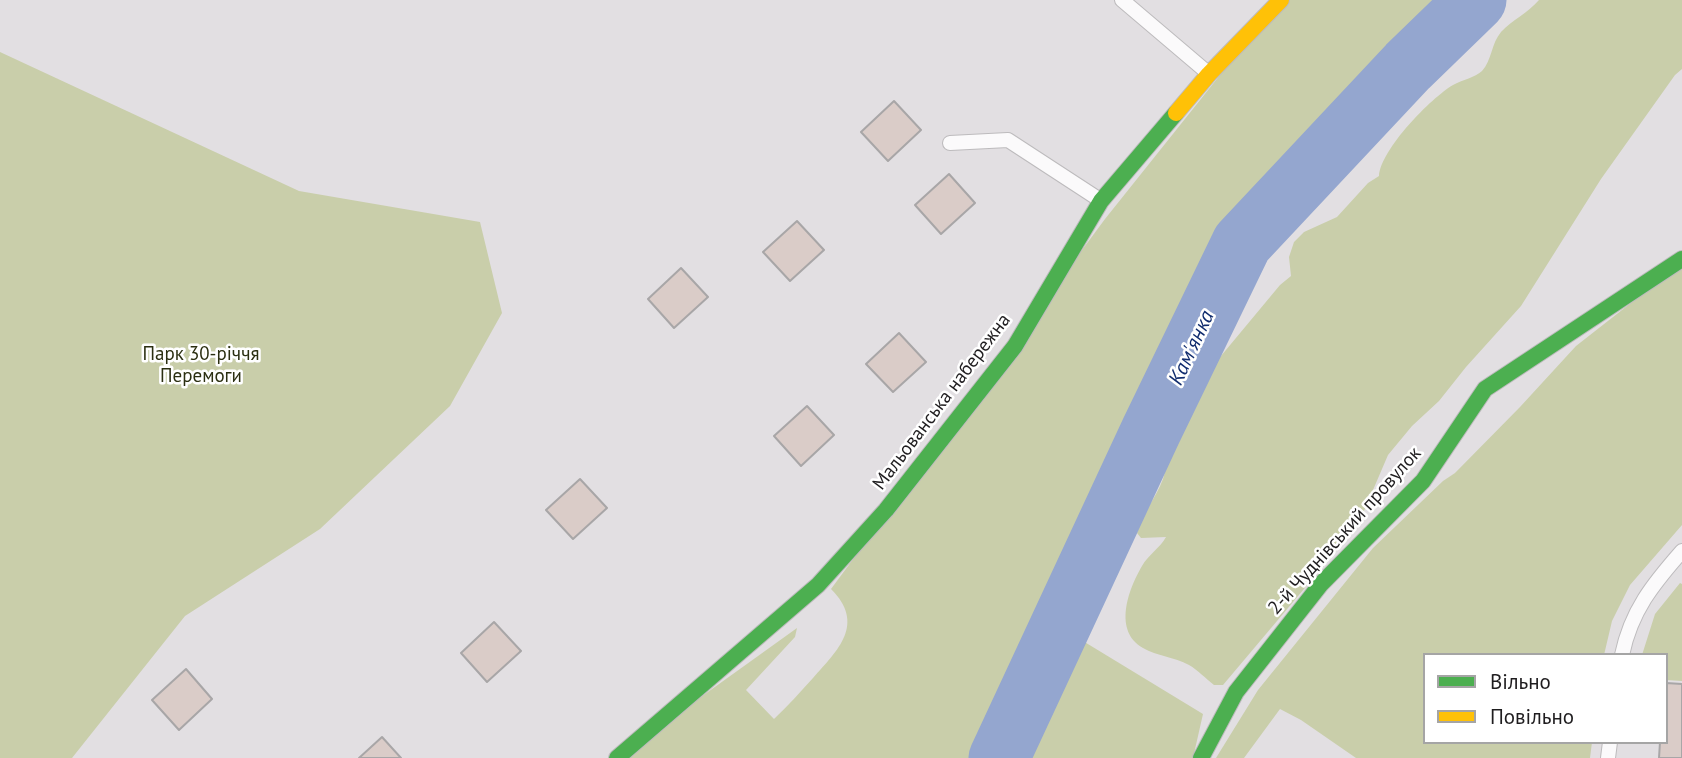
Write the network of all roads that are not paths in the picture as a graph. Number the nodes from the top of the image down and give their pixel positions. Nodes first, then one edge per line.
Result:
1 (1122, 0) edge
2 (1281, 0) edge
3 (1209, 74) junction
4 (950, 143) dead end
5 (1101, 201) junction
6 (1682, 259) edge
7 (1682, 551) edge
8 (1623, 653) edge
9 (617, 758) edge
10 (1201, 758) edge

1 - 3 lane
2 - 3 street, Мальованська набережна
3 - 5 street, Мальованська набережна
4 - 5 lane
5 - 9 street, Мальованська набережна
6 - 10 street, 2-й Чуднівський провулок
7 - 8 lane

